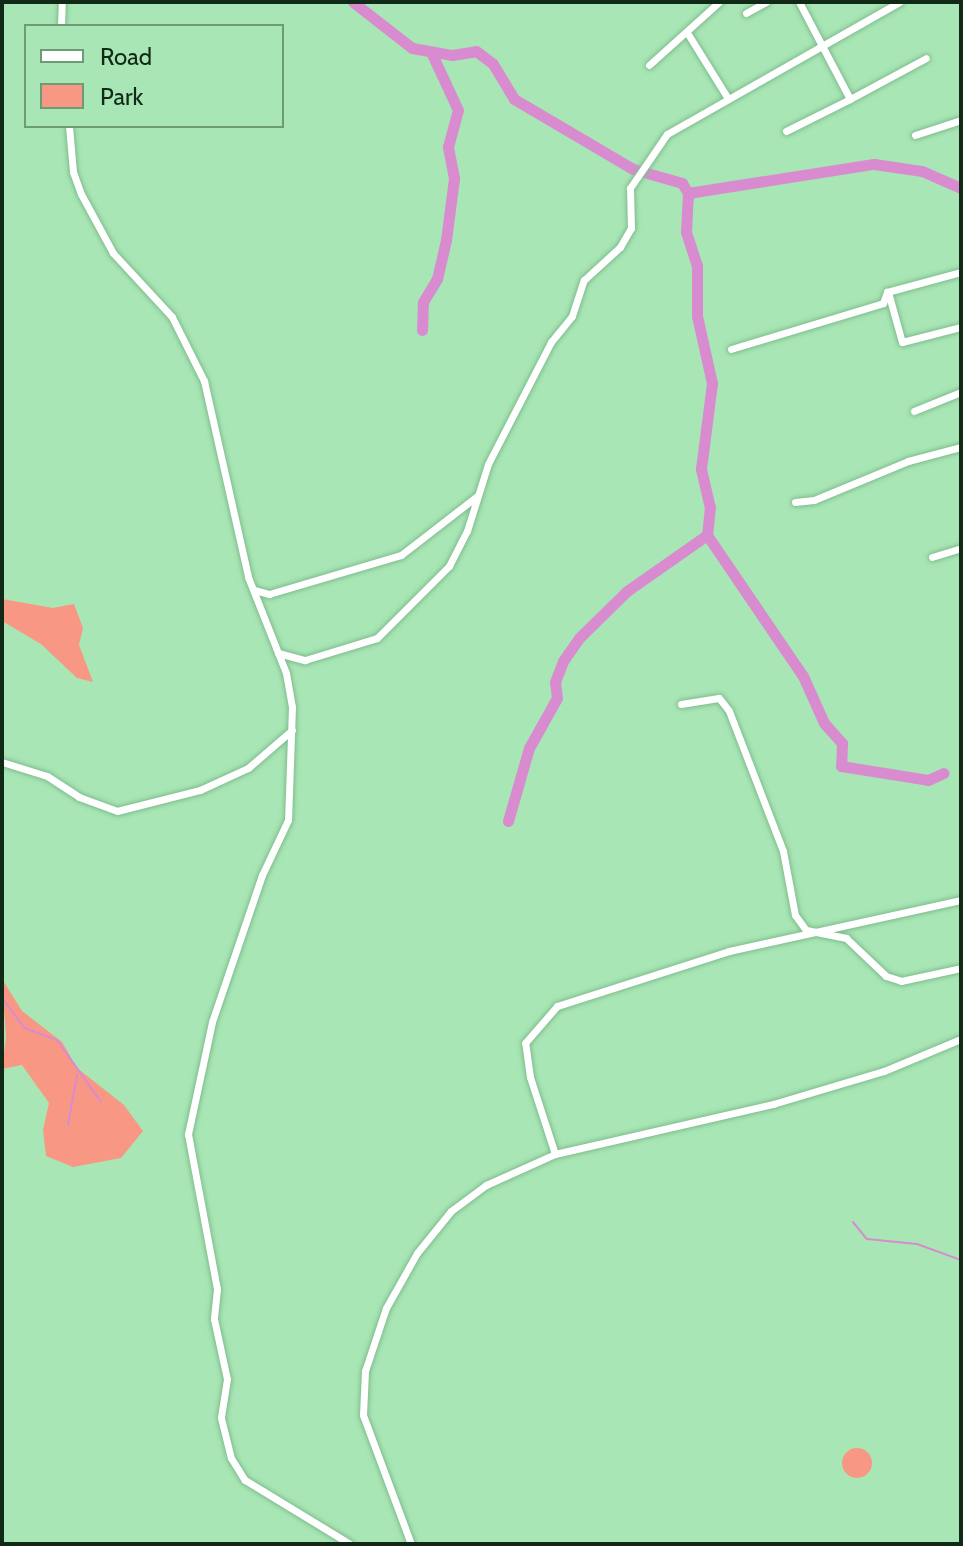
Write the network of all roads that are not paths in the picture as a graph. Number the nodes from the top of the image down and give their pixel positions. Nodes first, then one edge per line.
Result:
1 (62, 2) edge
2 (719, 2) edge
3 (766, 2) edge
4 (799, 2) edge
5 (899, 2) edge
6 (746, 13) dead end
7 (61, 24) edge
8 (688, 34) junction
9 (823, 46) junction
10 (926, 58) dead end
11 (649, 65) dead end
12 (727, 97) junction
13 (850, 99) junction
14 (961, 120) edge
15 (69, 128) edge
16 (786, 131) dead end
17 (915, 135) dead end
18 (961, 272) edge
19 (887, 292) junction
20 (961, 327) edge
21 (731, 349) dead end
22 (961, 392) edge
23 (914, 411) dead end
24 (961, 447) edge
25 (477, 496) junction
26 (795, 502) dead end
27 (961, 548) edge
28 (932, 557) dead end
29 (254, 590) junction
30 (278, 653) junction
31 (681, 704) dead end
32 (292, 730) junction
33 (2, 762) edge
34 (961, 900) edge
35 (827, 934) junction
36 (961, 968) edge
37 (961, 1039) edge
38 (555, 1154) junction
39 (350, 1544) edge
40 (411, 1544) edge

1 - 7 street
2 - 8 street
3 - 6 street
4 - 9 street
5 - 9 street
8 - 11 street
8 - 12 street
9 - 12 street
9 - 13 street
10 - 13 street
12 - 25 street
13 - 16 street
14 - 17 street
15 - 29 street
18 - 19 street
19 - 20 street
19 - 21 street
22 - 23 street
24 - 26 street
25 - 29 street
25 - 30 street
27 - 28 street
29 - 30 street
30 - 32 street
31 - 35 street
32 - 33 street
32 - 39 street
34 - 35 street
35 - 36 street
35 - 38 street
37 - 38 street
38 - 40 street

